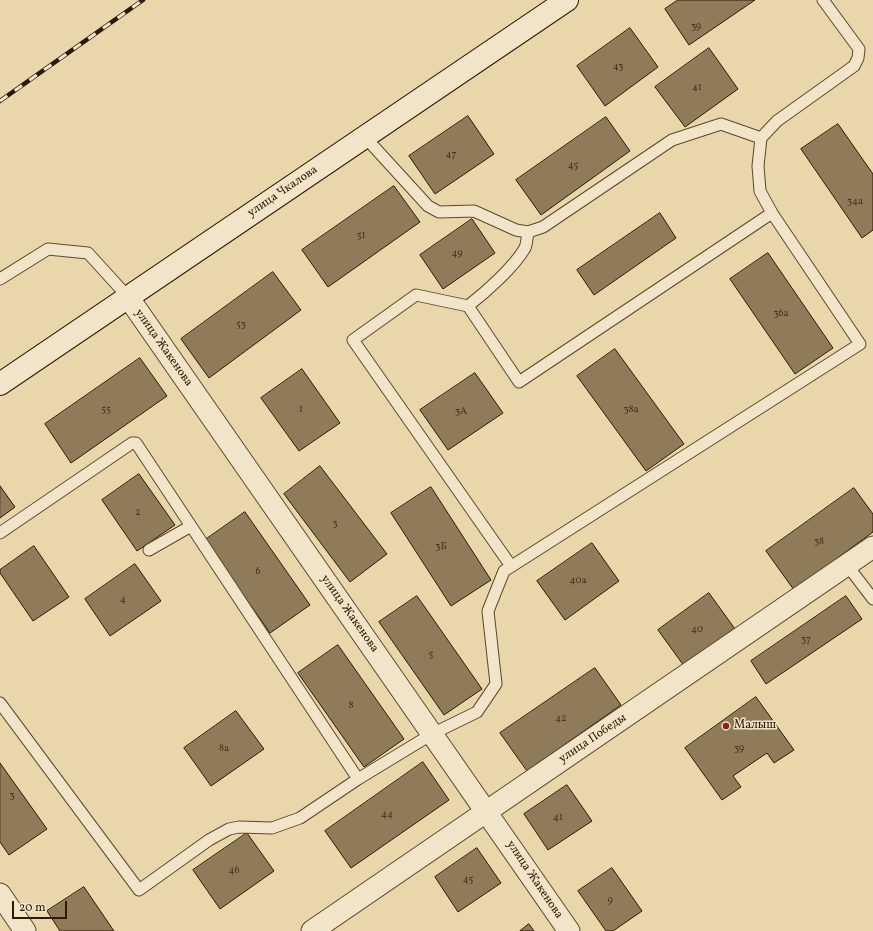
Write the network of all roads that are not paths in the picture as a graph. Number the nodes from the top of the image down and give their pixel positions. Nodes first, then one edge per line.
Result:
1 (567, 0) edge
2 (823, 0) edge
3 (365, 137) junction
4 (761, 138) junction
5 (772, 213) junction
6 (528, 232) junction
7 (0, 279) edge
8 (128, 297) junction
9 (468, 306) junction
10 (0, 384) edge
11 (191, 526) junction
12 (0, 533) edge
13 (873, 548) edge
14 (149, 550) dead end
15 (847, 565) junction
16 (511, 566) junction
17 (873, 599) edge
18 (0, 703) edge
19 (432, 734) junction
20 (358, 780) junction
21 (487, 812) junction
22 (0, 894) edge
23 (26, 931) edge
24 (312, 931) edge
25 (569, 931) edge

1 - 3 main road, улица Чкалова
2 - 4 lane
3 - 6 lane
3 - 8 main road, улица Чкалова
4 - 5 lane
4 - 6 lane
5 - 9 lane
5 - 16 lane
6 - 9 lane
7 - 8 lane
8 - 10 main road, улица Чкалова
8 - 19 street, улица Жакенова
9 - 16 lane
11 - 12 lane
11 - 14 lane
11 - 20 lane
13 - 15 street, улица Победы
15 - 17 lane
15 - 21 street, улица Победы
16 - 19 lane
18 - 20 lane
19 - 20 lane
19 - 21 street, улица Жакенова
21 - 24 street, улица Победы
21 - 25 street, улица Жакенова
22 - 23 street

